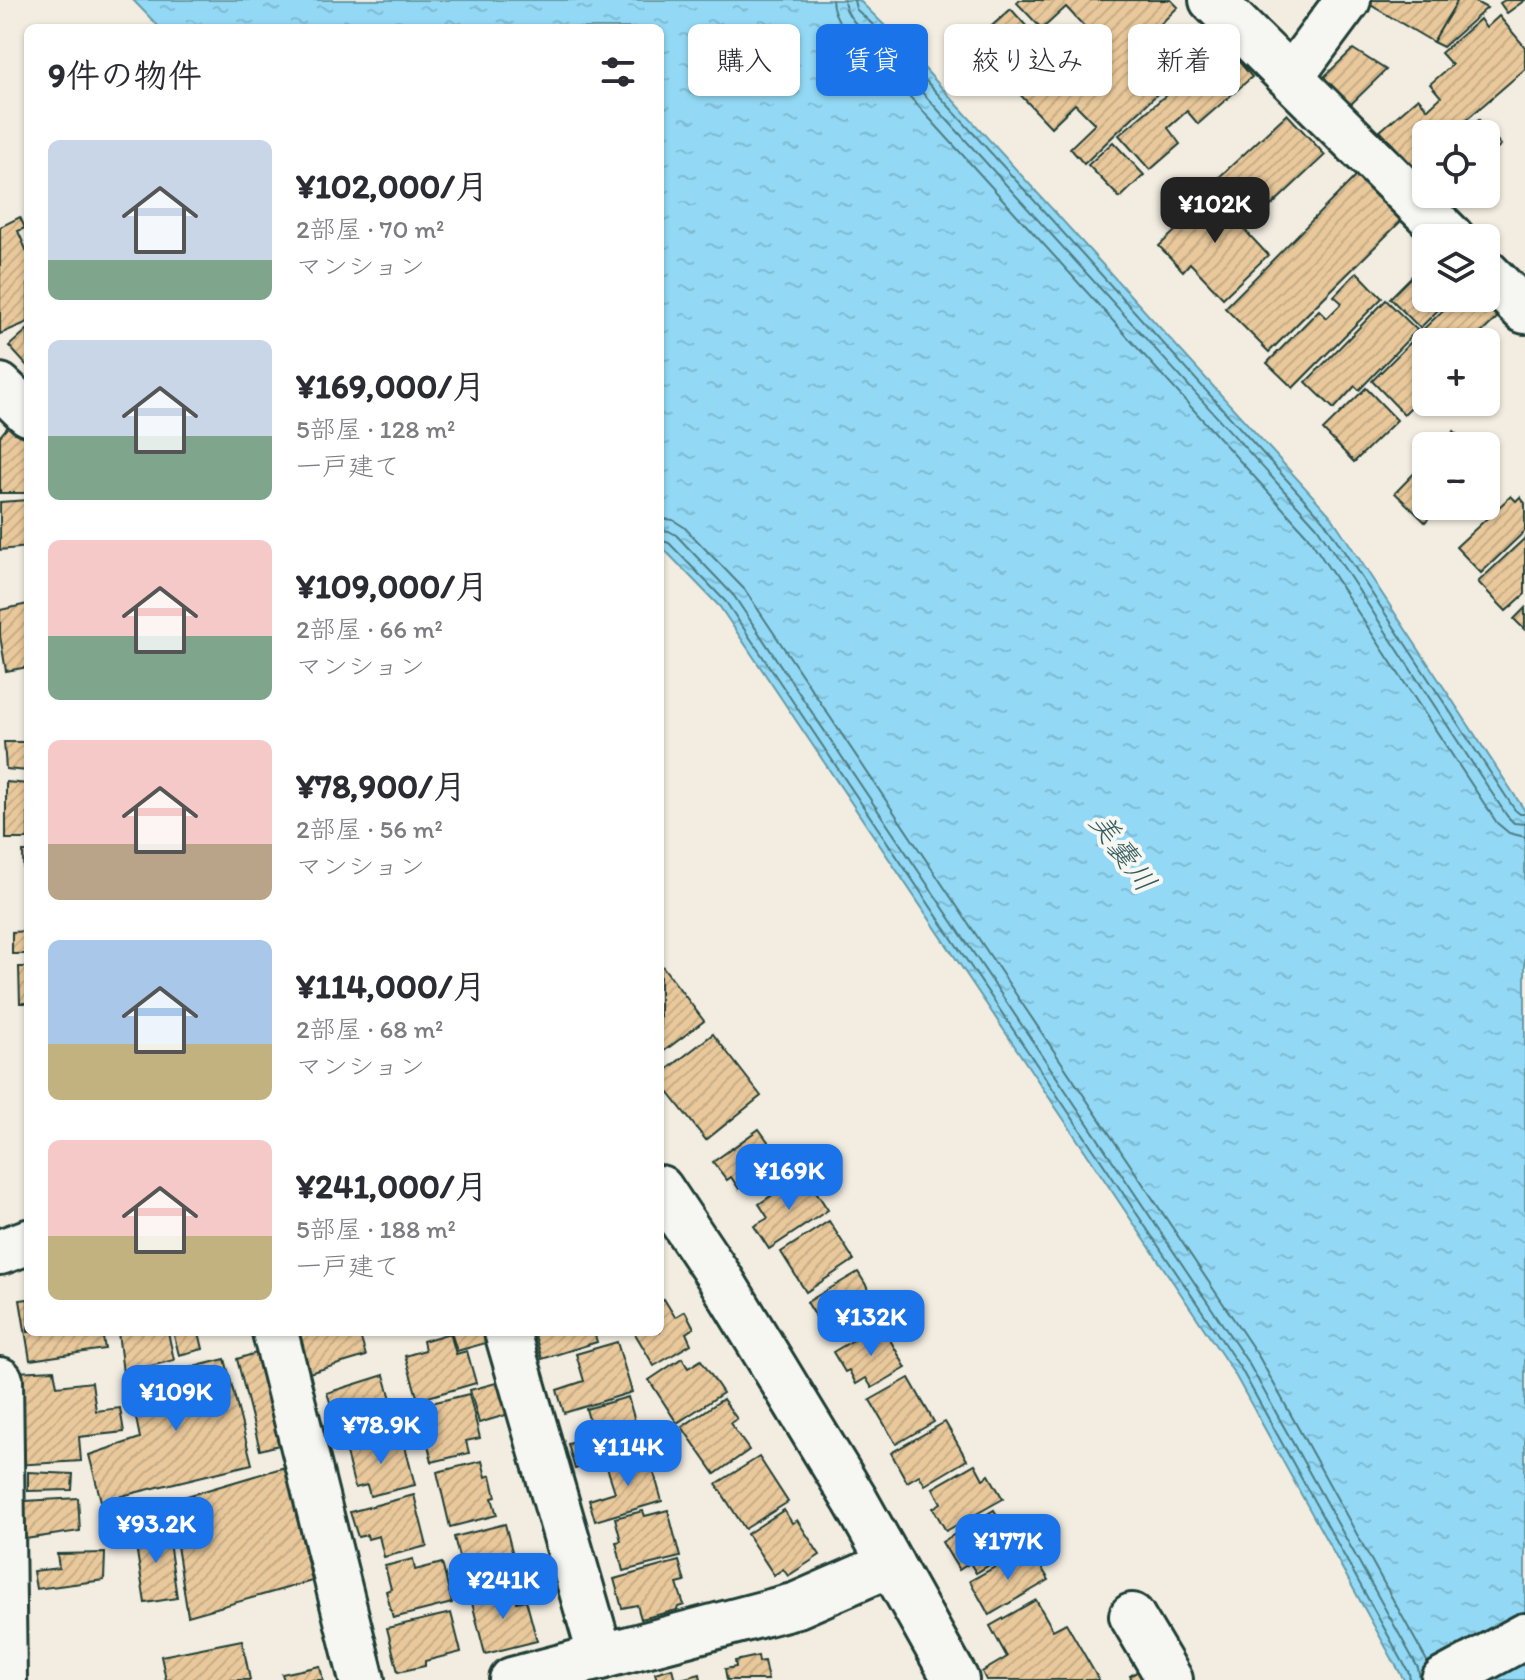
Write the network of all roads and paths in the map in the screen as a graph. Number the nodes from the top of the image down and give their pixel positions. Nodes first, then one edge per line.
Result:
1 (1212, 0) edge
2 (1348, 0) edge
3 (1291, 77) junction
4 (1438, 224) edge
5 (1500, 286) edge
6 (1525, 311) edge
7 (0, 386) edge
8 (24, 409) edge
9 (664, 1194) edge
10 (24, 1243) edge
11 (0, 1252) edge
12 (276, 1336) edge
13 (508, 1336) edge
14 (0, 1380) edge
15 (891, 1564) junction
16 (1132, 1616) dead end
17 (1525, 1636) edge
18 (601, 1657) junction
19 (4, 1680) edge
20 (362, 1680) edge
21 (512, 1680) edge
22 (956, 1680) edge
23 (1170, 1680) edge
24 (1444, 1680) edge

1 - 3 street
2 - 3 street
3 - 4 street
5 - 6 street
7 - 8 street
9 - 15 street
10 - 11 street
12 - 20 street
13 - 18 street
14 - 19 street
15 - 18 street
15 - 22 street
16 - 23 street
17 - 24 street
18 - 21 street

